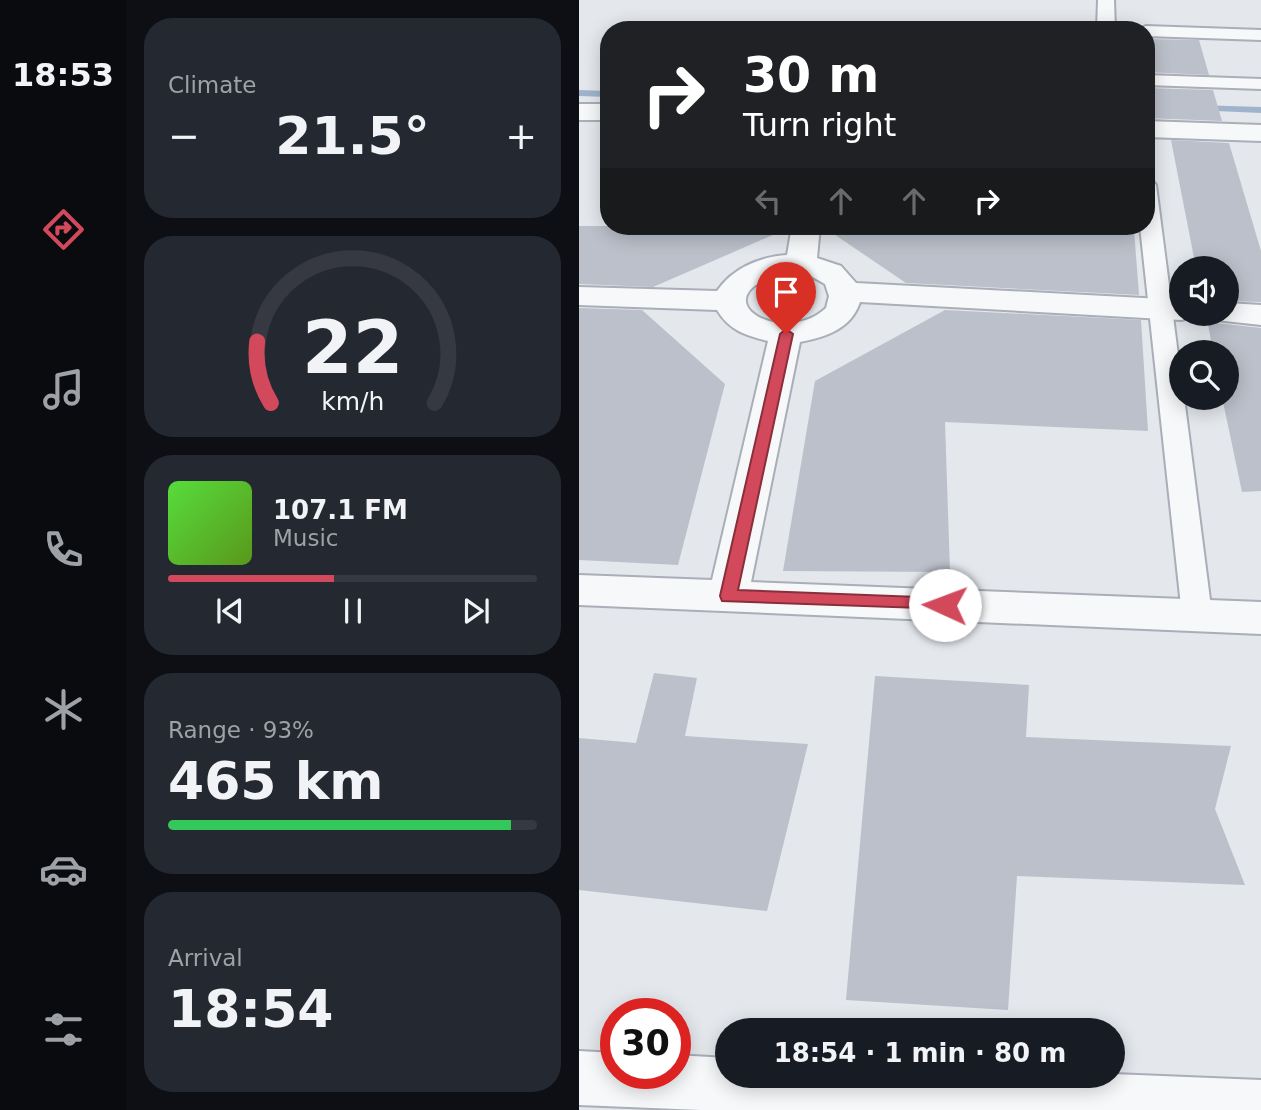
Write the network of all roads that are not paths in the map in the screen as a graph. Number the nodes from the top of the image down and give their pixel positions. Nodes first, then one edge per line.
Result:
1 (1106, 0) edge
2 (1106, 21) edge
3 (1155, 31) edge
4 (1261, 35) edge
5 (1155, 80) edge
6 (1261, 85) edge
7 (579, 112) edge
8 (600, 112) edge
9 (1155, 129) edge
10 (1261, 133) edge
11 (1155, 230) edge
12 (805, 235) edge
13 (801, 264) junction
14 (845, 292) junction
15 (579, 296) edge
16 (1169, 300) edge
17 (728, 301) junction
18 (1169, 310) edge
19 (1239, 314) edge
20 (1261, 315) edge
21 (1172, 326) edge
22 (786, 334) junction
23 (579, 590) edge
24 (728, 596) junction
25 (1197, 615) junction
26 (1261, 618) edge
27 (579, 1078) edge
28 (795, 1099) edge
29 (1261, 1107) edge

1 - 2 lane
3 - 4 lane
5 - 6 lane
7 - 8 street
9 - 10 street
11 - 16 lane
12 - 13 street
13 - 14 street
13 - 17 street
14 - 18 street
14 - 22 street
15 - 17 street
17 - 22 street
19 - 20 street
21 - 25 lane
22 - 24 street
23 - 24 street
24 - 25 street
25 - 26 street
27 - 28 street
28 - 29 street

